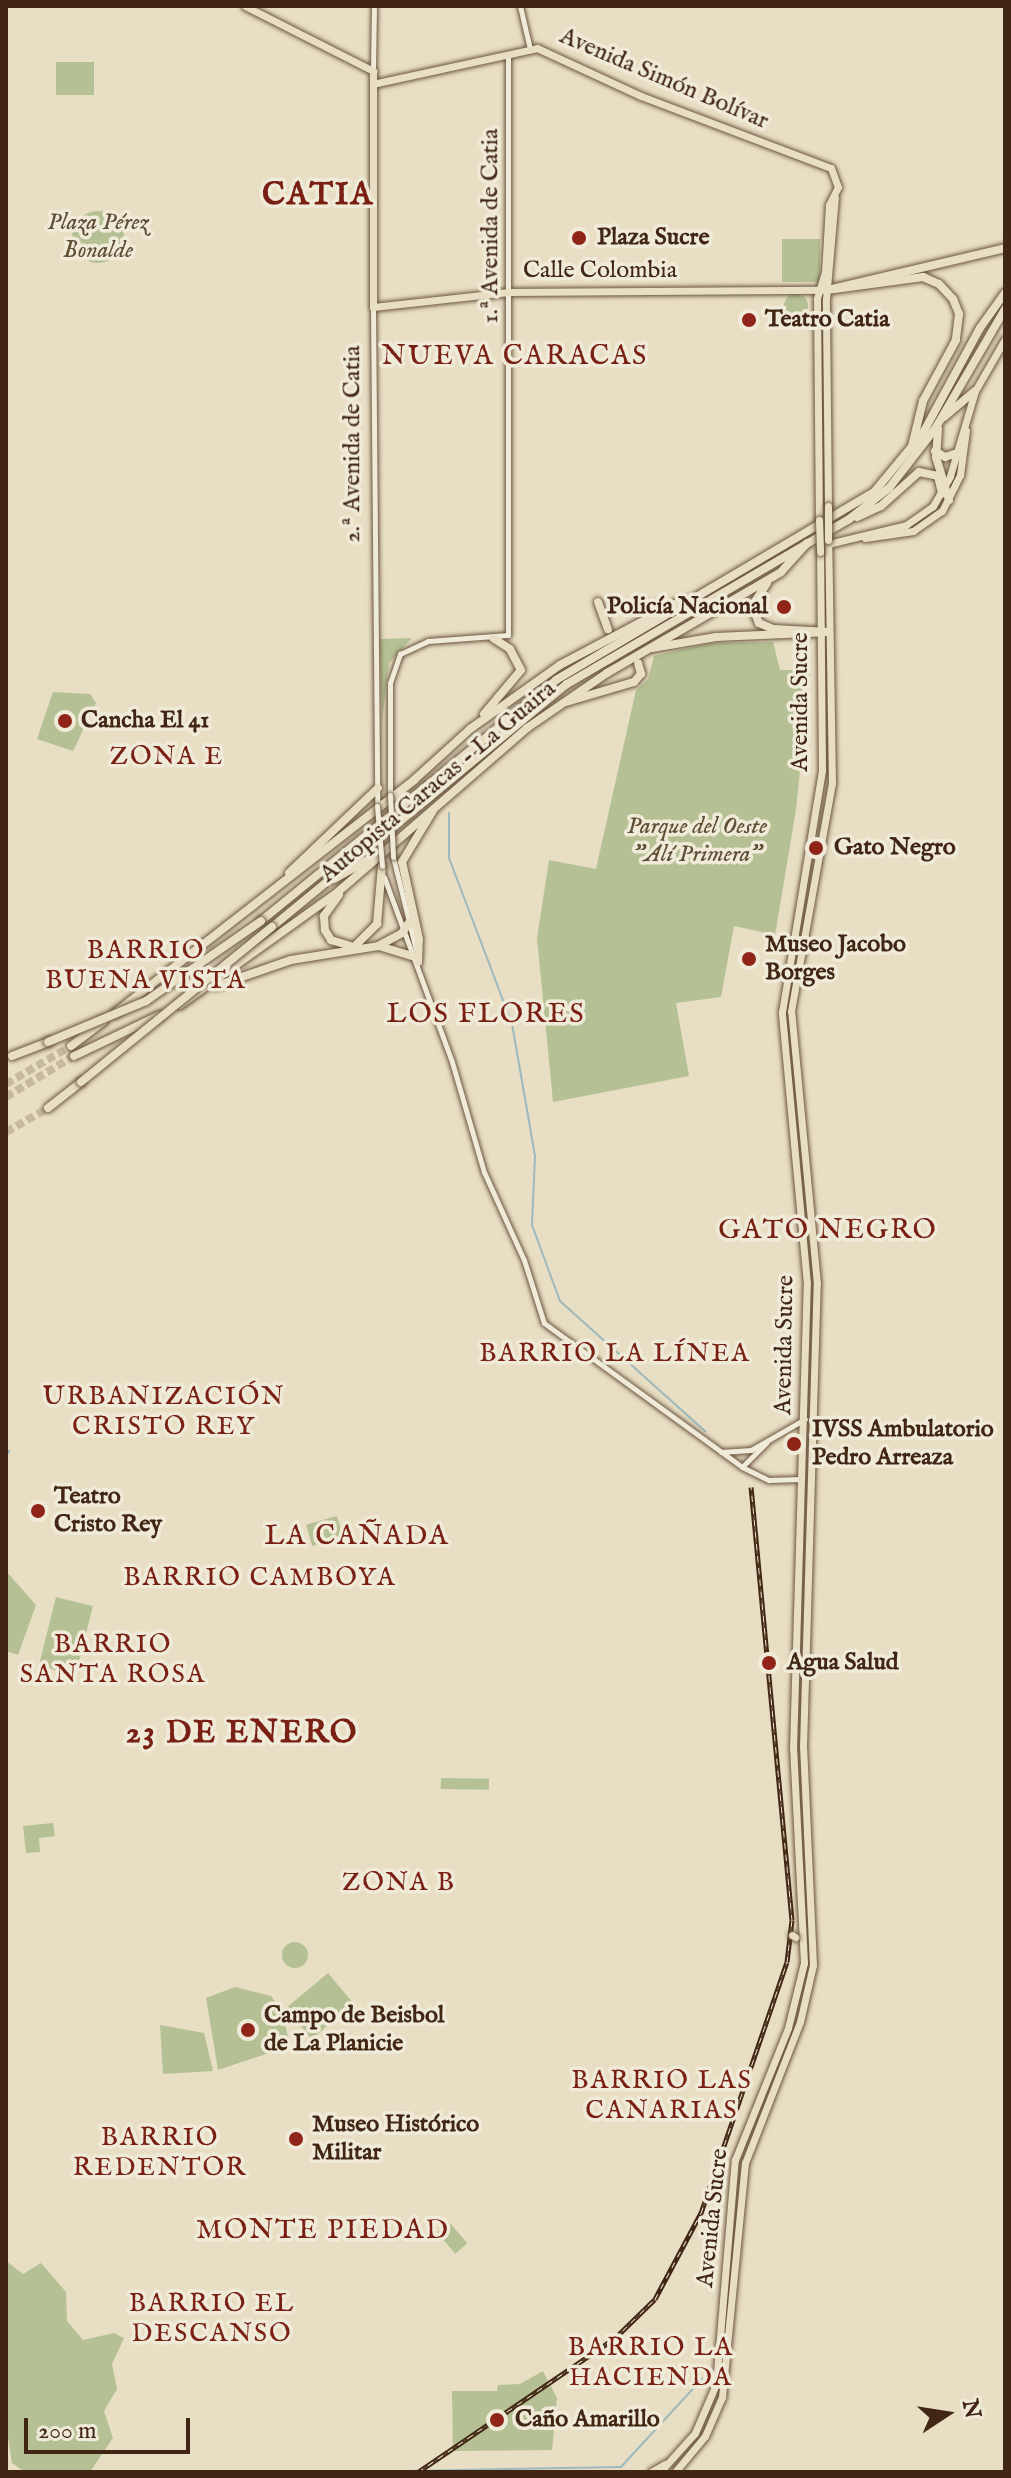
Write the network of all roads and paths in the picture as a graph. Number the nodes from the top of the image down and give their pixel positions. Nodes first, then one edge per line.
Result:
1 (245, 6) edge
2 (374, 6) edge
3 (520, 6) edge
4 (530, 49) junction
5 (508, 54) junction
6 (373, 71) junction
7 (377, 83) junction
8 (835, 174) joint
9 (1005, 248) edge
10 (824, 290) junction
11 (509, 292) junction
12 (1005, 293) edge
13 (373, 307) junction
14 (1005, 309) edge
15 (1005, 339) edge
16 (975, 391) junction
17 (941, 421) junction
18 (966, 427) junction
19 (911, 450) junction
20 (935, 451) junction
21 (957, 453) junction
22 (947, 483) junction
23 (946, 497) junction
24 (848, 520) junction
25 (804, 541) junction
26 (828, 542) junction
27 (781, 572) junction
28 (694, 599) junction
29 (598, 602) dead end
30 (664, 627) junction
31 (608, 629) dead end
32 (824, 632) junction
33 (493, 638) junction
34 (644, 651) junction
35 (638, 663) dead end
36 (562, 703) junction
37 (470, 729) junction
38 (465, 752) junction
39 (421, 773) junction
40 (378, 788) junction
41 (438, 802) junction
42 (389, 854) junction
43 (382, 866) junction
44 (357, 876) junction
45 (319, 886) junction
46 (260, 902) junction
47 (410, 921) junction
48 (402, 933) junction
49 (378, 946) junction
50 (415, 959) junction
51 (211, 987) junction
52 (71, 1046) tunnel mouth
53 (12, 1056) dead end
54 (74, 1056) tunnel mouth
55 (48, 1108) tunnel mouth
56 (809, 1419) junction
57 (769, 1440) junction
58 (720, 1452) junction
59 (745, 1452) junction
60 (740, 1465) junction
61 (801, 1479) junction
62 (793, 1936) dead end
63 (805, 1952) junction
64 (674, 2459) junction
65 (651, 2472) edge
66 (660, 2472) edge
67 (675, 2472) edge

1 - 6 main road
2 - 6 street
3 - 4 street
4 - 5 main road, Avenida Simón Bolívar
4 - 8 main road, Avenida Simón Bolívar
5 - 7 main road, Avenida Simón Bolívar
5 - 11 street, 1.ª Avenida de Catia
6 - 7 main road, 2.ª Avenida de Catia
7 - 13 main road, 2.ª Avenida de Catia
8 - 10 main road, Avenida Sucre
9 - 10 highway
10 - 11 main road, Calle Colombia
10 - 19 highway
10 - 26 main road, Avenida Sucre, bridge
10 - 32 main road, Avenida Sucre, bridge
11 - 13 main road, Calle Colombia
11 - 33 street, 1.ª Avenida de Catia
12 - 19 highway, Autopista Caracas - La Guaira
13 - 40 street, 2.ª Avenida de Catia
14 - 17 highway, Autopista Caracas - La Guaira
15 - 16 main road
16 - 17 highway
16 - 18 main road
17 - 20 highway
17 - 24 highway, Autopista Caracas - La Guaira
18 - 21 main road
18 - 23 main road
19 - 25 highway, Autopista Caracas - La Guaira
20 - 21 highway
20 - 22 highway
21 - 22 main road
22 - 23 highway
23 - 24 highway
23 - 26 main road
24 - 25 highway, Autopista Caracas - La Guaira
25 - 27 highway, Autopista Caracas - La Guaira
25 - 28 highway, Autopista Caracas - La Guaira
25 - 30 highway, Autopista Caracas - La Guaira
26 - 32 main road, Avenida Sucre
27 - 32 highway
27 - 34 highway, Autopista Caracas - La Guaira
28 - 37 highway, Autopista Caracas - La Guaira
28 - 38 highway, Autopista Caracas - La Guaira
29 - 31 highway
30 - 34 highway
30 - 45 highway, Autopista Caracas - La Guaira
32 - 34 highway
32 - 56 main road, Avenida Sucre
33 - 37 highway
33 - 42 street, bridge
34 - 36 highway, Autopista Caracas - La Guaira
35 - 36 highway
36 - 41 highway, Autopista Caracas - La Guaira
37 - 39 highway, Autopista Caracas - La Guaira
38 - 39 highway
38 - 53 highway, Autopista Caracas - La Guaira, bridge
39 - 46 highway, Autopista Caracas - La Guaira
40 - 43 street, 2.ª Avenida de Catia, bridge
40 - 46 highway
41 - 42 highway, Autopista Caracas - La Guaira
41 - 50 highway
42 - 44 highway, Autopista Caracas - La Guaira
42 - 45 highway
42 - 47 street
43 - 44 highway
43 - 48 street, 2.ª Avenida de Catia
44 - 51 highway, Autopista Caracas - La Guaira
45 - 55 highway, Autopista Caracas - La Guaira, bridge
46 - 52 highway, Autopista Caracas - La Guaira
47 - 48 highway
47 - 50 street
48 - 49 highway
48 - 50 street, 2.ª Avenida de Catia
49 - 50 highway
49 - 51 highway
50 - 58 street
51 - 54 highway, Autopista Caracas - La Guaira
56 - 57 street
56 - 61 main road, Avenida Sucre
56 - 67 main road, Avenida Sucre
57 - 59 street
57 - 60 street
58 - 59 street
58 - 60 street
59 - 60 street
60 - 61 street
61 - 63 main road, Avenida Sucre
62 - 63 main road
63 - 64 main road, Avenida Sucre
64 - 65 main road
64 - 66 main road, Avenida Sucre

